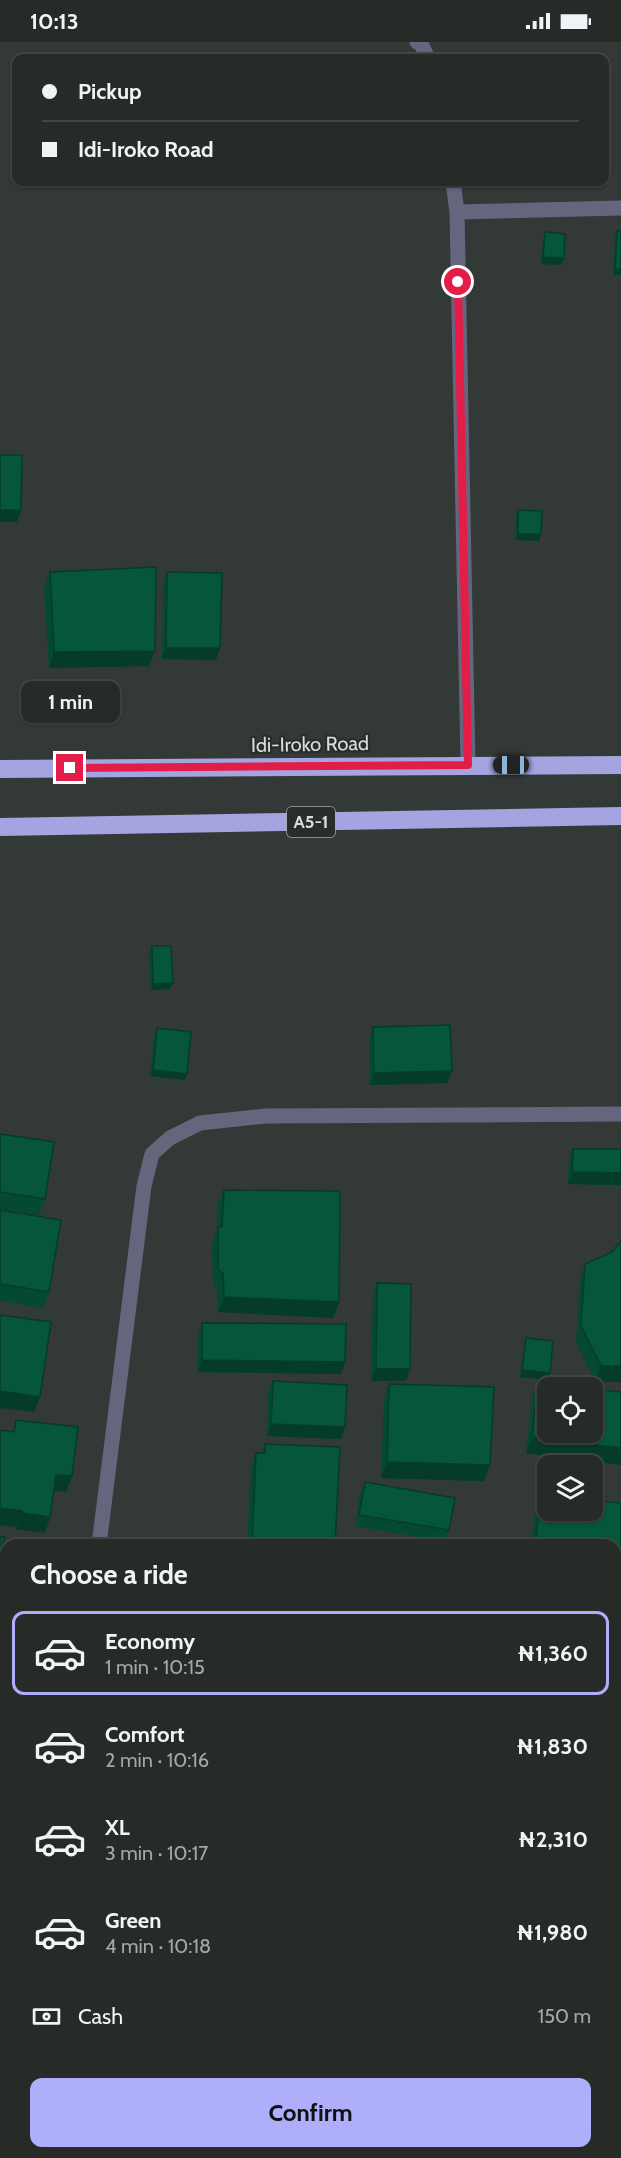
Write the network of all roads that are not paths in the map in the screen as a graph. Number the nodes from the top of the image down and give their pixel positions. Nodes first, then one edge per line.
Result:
1 (417, 42) edge
2 (426, 54) edge
3 (454, 186) edge
4 (621, 208) edge
5 (457, 212) junction
6 (468, 765) junction
7 (621, 765) edge
8 (0, 769) edge
9 (621, 816) edge
10 (0, 827) edge
11 (621, 1114) edge
12 (100, 1539) edge

1 - 2 street
3 - 5 street
4 - 5 street
5 - 6 street
6 - 7 highway, Idi-Iroko Road
6 - 8 highway, Idi-Iroko Road
9 - 10 highway, A5-1
11 - 12 street

